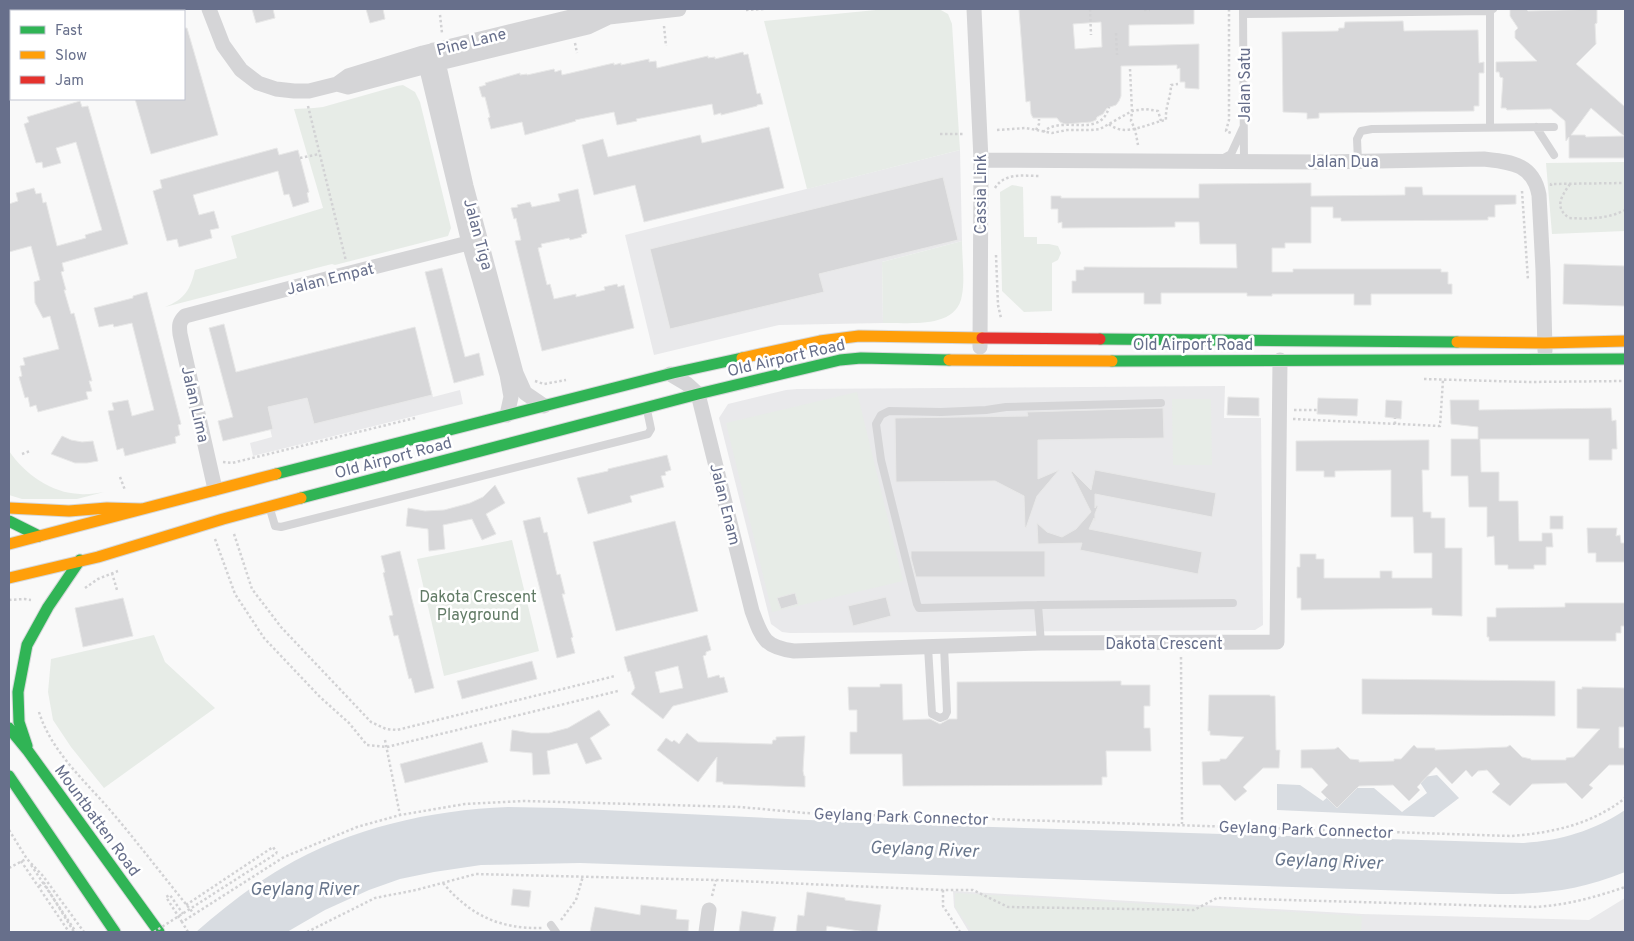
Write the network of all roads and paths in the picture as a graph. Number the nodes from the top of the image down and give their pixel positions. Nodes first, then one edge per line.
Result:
1 (210, 9) edge
2 (679, 9) edge
3 (764, 9) edge
4 (970, 9) edge
5 (974, 9) edge
6 (1090, 9) edge
7 (1229, 9) edge
8 (746, 10) dead end
9 (1491, 10) edge
10 (634, 11) edge
11 (1243, 11) edge
12 (440, 15) dead end
13 (974, 27) junction
14 (665, 33) dead end
15 (1116, 34) dead end
16 (1091, 35) dead end
17 (442, 37) dead end
18 (576, 44) dead end
19 (666, 46) dead end
20 (577, 53) dead end
21 (1117, 55) dead end
22 (430, 58) junction
23 (1130, 69) dead end
24 (1178, 84) dead end
25 (308, 104) dead end
26 (1109, 106) dead end
27 (1132, 111) junction
28 (1039, 119) dead end
29 (1161, 121) junction
30 (1109, 124) junction
31 (1244, 125) junction
32 (1490, 127) junction
33 (1536, 127) junction
34 (1554, 127) dead end
35 (1135, 129) junction
36 (997, 130) dead end
37 (1036, 130) junction
38 (1226, 131) dead end
39 (1043, 132) junction
40 (940, 134) dead end
41 (964, 134) dead end
42 (1138, 145) dead end
43 (320, 154) junction
44 (1554, 155) dead end
45 (300, 158) dead end
46 (981, 160) junction
47 (1218, 161) junction
48 (1244, 162) junction
49 (1358, 162) junction
50 (1046, 176) dead end
51 (998, 182) dead end
52 (1625, 183) edge
53 (1551, 184) dead end
54 (1570, 184) junction
55 (1522, 188) dead end
56 (1625, 210) edge
57 (1557, 213) dead end
58 (1562, 213) junction
59 (475, 242) junction
60 (349, 273) junction
61 (1528, 283) dead end
62 (181, 320) joint
63 (980, 339) junction
64 (1625, 341) edge
65 (1545, 342) junction
66 (1625, 359) edge
67 (1280, 360) junction
68 (1545, 360) junction
69 (979, 361) junction
70 (670, 374) junction
71 (1416, 379) dead end
72 (1443, 380) junction
73 (1625, 381) edge
74 (698, 394) junction
75 (1161, 403) dead end
76 (544, 406) junction
77 (646, 408) junction
78 (1290, 410) dead end
79 (1317, 410) dead end
80 (507, 415) junction
81 (415, 418) dead end
82 (1287, 418) dead end
83 (1396, 418) dead end
84 (1395, 424) junction
85 (30, 452) dead end
86 (22, 454) dead end
87 (208, 460) junction
88 (120, 477) dead end
89 (215, 489) junction
90 (125, 491) dead end
91 (269, 507) junction
92 (9, 508) edge
93 (140, 509) junction
94 (9, 521) edge
95 (233, 529) dead end
96 (214, 535) dead end
97 (40, 536) junction
98 (9, 544) edge
99 (80, 560) junction
100 (122, 570) dead end
101 (112, 573) junction
102 (9, 578) edge
103 (83, 589) dead end
104 (117, 590) dead end
105 (9, 600) edge
106 (32, 601) dead end
107 (1233, 603) dead end
108 (1038, 605) junction
109 (1041, 643) junction
110 (770, 645) joint
111 (944, 646) junction
112 (928, 647) junction
113 (1180, 656) dead end
114 (615, 676) dead end
115 (618, 691) dead end
116 (38, 707) dead end
117 (947, 707) junction
118 (957, 707) dead end
119 (9, 728) edge
120 (385, 740) dead end
121 (386, 747) junction
122 (28, 751) junction
123 (9, 776) edge
124 (1625, 798) edge
125 (400, 815) junction
126 (1182, 824) junction
127 (9, 830) edge
128 (27, 859) junction
129 (21, 861) junction
130 (9, 868) edge
131 (583, 876) junction
132 (443, 883) junction
133 (39, 886) junction
134 (1625, 887) edge
135 (943, 890) junction
136 (186, 905) junction
137 (99, 908) junction
138 (709, 910) dead end
139 (183, 914) junction
140 (194, 914) junction
141 (182, 922) junction
142 (553, 929) edge
143 (69, 932) edge
144 (76, 932) edge
145 (84, 932) edge
146 (98, 932) edge
147 (115, 932) edge
148 (154, 932) edge
149 (159, 932) edge
150 (188, 932) edge
151 (307, 932) edge
152 (706, 932) edge
153 (960, 932) edge

1 - 22 street, Pine Lane
2 - 10 street, Pine Lane
3 - 8 path
4 - 13 street, Cassia Link
5 - 13 street, Cassia Link
6 - 16 path
7 - 38 path
9 - 11 lane
9 - 32 lane
10 - 22 street, Pine Lane
11 - 31 lane, Jalan Satu
12 - 17 path
13 - 46 street, Cassia Link
14 - 19 path
15 - 21 path
18 - 20 path
22 - 59 street, Jalan Tiga
23 - 27 path
24 - 29 path
25 - 43 path
26 - 39 path
27 - 29 path
27 - 30 path
27 - 35 path
28 - 37 path
29 - 35 path
30 - 35 path
30 - 39 path
31 - 47 lane
31 - 48 lane, Jalan Satu
32 - 33 lane
32 - 49 lane
33 - 34 lane
33 - 44 lane
35 - 42 path
36 - 37 path
37 - 39 path
40 - 41 path
43 - 45 path
43 - 60 path
46 - 47 street, Jalan Dua
46 - 63 street, Cassia Link
47 - 48 street, Jalan Dua
48 - 49 street, Jalan Dua
49 - 65 street, Jalan Dua
50 - 51 path
52 - 54 path
53 - 54 path
54 - 58 path
55 - 61 path
56 - 58 path
57 - 58 path
59 - 60 street, Jalan Empat
59 - 76 street, Jalan Tiga
59 - 80 street, Jalan Tiga
60 - 62 street, Jalan Empat
62 - 87 street, Jalan Lima
63 - 65 main road, Old Airport Road
63 - 69 street, Cassia Link
63 - 70 main road, Old Airport Road
64 - 65 main road, Old Airport Road
65 - 68 street
66 - 68 main road, Old Airport Road
67 - 68 main road, Old Airport Road
67 - 69 main road, Old Airport Road
67 - 109 street, Dakota Crescent
69 - 74 main road, Old Airport Road
70 - 74 street
70 - 76 main road, Old Airport Road
71 - 72 path
72 - 73 path
72 - 84 path
74 - 77 main road, Old Airport Road
74 - 110 street, Jalan Enam
75 - 108 lane
76 - 80 main road, Old Airport Road
77 - 91 main road, Old Airport Road
77 - 91 lane
78 - 79 path
80 - 89 main road, Old Airport Road
81 - 87 path
82 - 84 path
83 - 84 path
85 - 86 path
87 - 89 street, Jalan Lima
88 - 90 path
89 - 93 main road, Old Airport Road
91 - 99 main road, Old Airport Road
92 - 93 main road
93 - 97 main road, Old Airport Road
94 - 97 main road
95 - 114 path
96 - 121 path
97 - 98 main road, Old Airport Road
99 - 102 main road, Old Airport Road
99 - 122 main road
100 - 101 path
101 - 103 path
101 - 104 path
105 - 106 path
107 - 108 lane
108 - 109 lane
109 - 111 street, Dakota Crescent
110 - 112 street, Dakota Crescent
111 - 112 street, Dakota Crescent
111 - 117 lane
112 - 117 lane
113 - 126 path
115 - 121 path
116 - 136 path
117 - 118 lane
119 - 122 main road, Mountbatten Road
120 - 121 path
121 - 125 path
122 - 149 main road, Mountbatten Road
123 - 137 main road
124 - 126 path, Geylang Park Connector
125 - 126 path, Geylang Park Connector
125 - 140 path, Geylang Park Connector
127 - 128 path
128 - 129 path
128 - 144 path
128 - 145 path
129 - 130 path
129 - 133 path
131 - 132 path
131 - 135 path
131 - 142 path
132 - 142 path
132 - 151 path
133 - 143 path
133 - 144 path, bridge
134 - 135 path
135 - 153 path
136 - 139 path, bridge
136 - 140 path
137 - 146 street
137 - 147 main road
138 - 152 street
139 - 141 path
139 - 148 path, bridge
140 - 141 path, Geylang Park Connector
141 - 150 path

